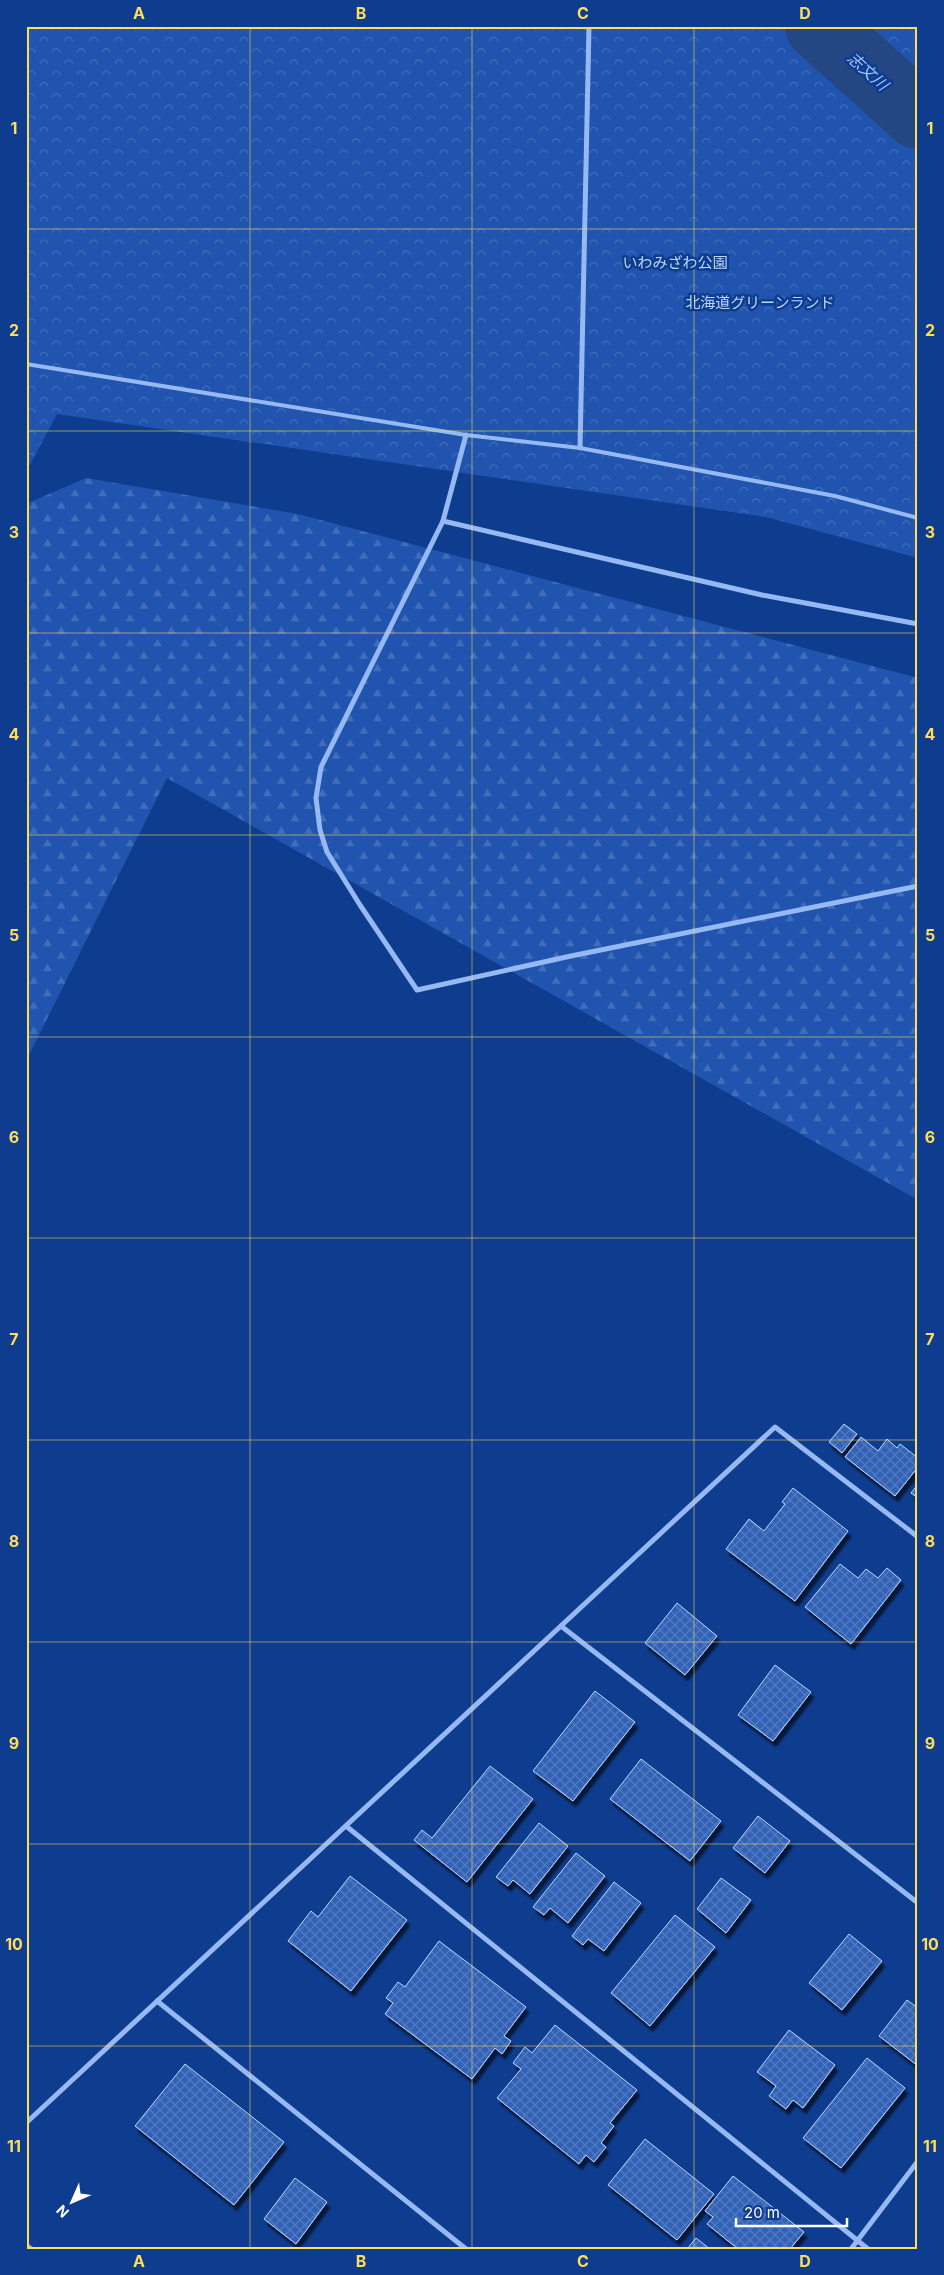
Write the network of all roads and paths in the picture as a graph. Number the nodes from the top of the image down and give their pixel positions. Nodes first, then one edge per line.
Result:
1 (589, 26) edge
2 (26, 364) edge
3 (466, 435) junction
4 (580, 448) junction
5 (918, 518) edge
6 (443, 521) junction
7 (918, 624) edge
8 (918, 886) edge
9 (918, 1537) edge
10 (561, 1626) junction
11 (346, 1826) junction
12 (918, 1903) edge
13 (157, 2001) junction
14 (26, 2122) edge
15 (918, 2162) edge
16 (857, 2241) junction
17 (26, 2245) edge
18 (31, 2249) edge
19 (466, 2249) edge
20 (851, 2249) edge
21 (868, 2249) edge

1 - 4 street
2 - 3 lane
3 - 4 lane
3 - 6 street
4 - 5 lane
6 - 7 street
6 - 8 street
9 - 10 street
10 - 11 street
10 - 12 street
11 - 13 street
11 - 16 street
13 - 14 street
13 - 19 street
15 - 16 street
16 - 20 street
16 - 21 street
17 - 18 street

